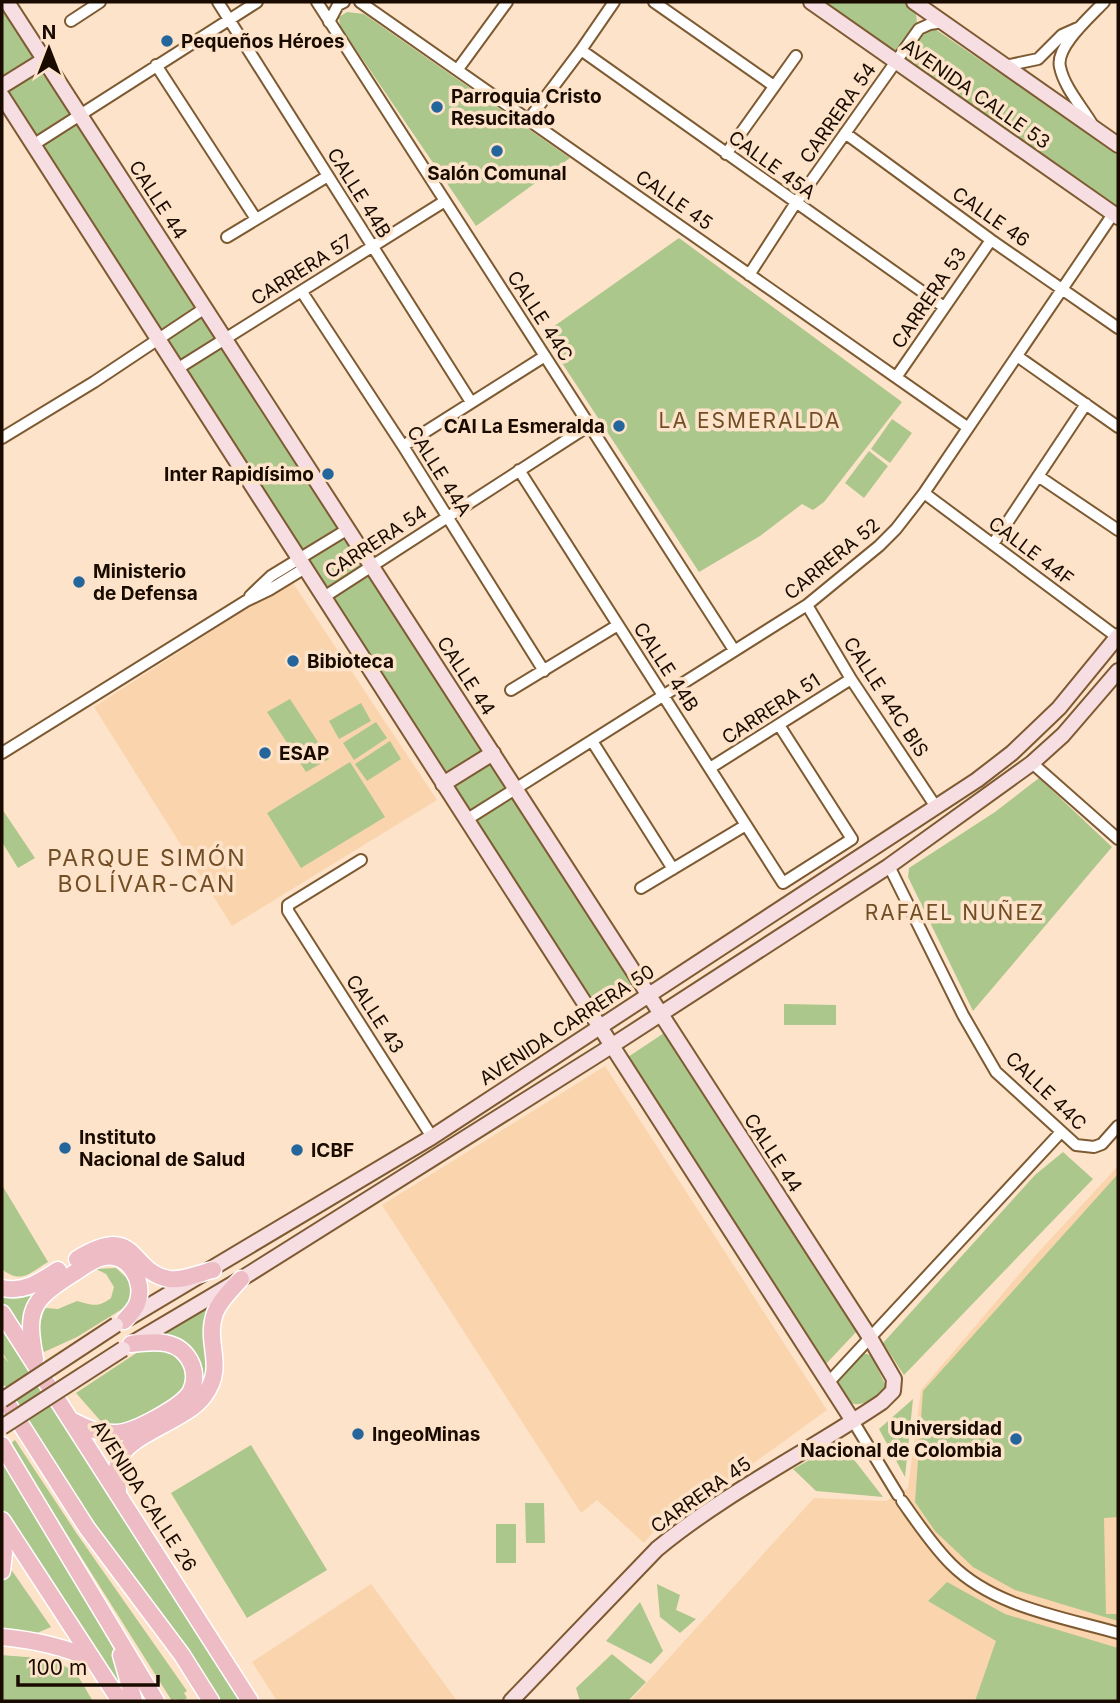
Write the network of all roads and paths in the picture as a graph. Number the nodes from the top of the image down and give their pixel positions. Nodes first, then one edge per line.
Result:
1 (7, 2) edge
2 (100, 2) edge
3 (218, 2) edge
4 (257, 2) edge
5 (317, 2) edge
6 (344, 2) edge
7 (360, 2) edge
8 (506, 2) edge
9 (614, 2) edge
10 (653, 2) edge
11 (811, 2) edge
12 (914, 2) edge
13 (1104, 2) edge
14 (71, 20) dead end
15 (230, 20) junction
16 (329, 22) junction
17 (943, 22) junction
18 (1080, 27) junction
19 (581, 50) junction
20 (796, 56) dead end
21 (44, 60) junction
22 (896, 62) junction
23 (156, 65) junction
24 (1005, 66) junction
25 (458, 69) junction
26 (2, 86) edge
27 (774, 86) junction
28 (2, 96) edge
29 (80, 115) junction
30 (529, 119) junction
31 (1096, 129) junction
32 (845, 133) junction
33 (33, 145) junction
34 (1118, 145) edge
35 (726, 154) junction
36 (328, 176) junction
37 (445, 201) junction
38 (795, 204) junction
39 (1116, 215) edge
40 (256, 219) junction
41 (227, 237) dead end
42 (990, 240) junction
43 (372, 247) junction
44 (748, 275) junction
45 (1063, 289) junction
46 (302, 292) junction
47 (944, 307) junction
48 (205, 308) junction
49 (1118, 328) edge
50 (158, 339) junction
51 (225, 339) junction
52 (545, 356) junction
53 (1017, 356) junction
54 (177, 369) junction
55 (898, 376) junction
56 (471, 402) junction
57 (1086, 404) junction
58 (590, 425) junction
59 (1118, 426) edge
60 (967, 427) junction
61 (2, 438) edge
62 (403, 446) junction
63 (519, 470) junction
64 (1038, 476) junction
65 (924, 493) junction
66 (447, 517) junction
67 (348, 529) junction
68 (1118, 530) edge
69 (993, 544) junction
70 (302, 564) junction
71 (372, 566) junction
72 (324, 597) junction
73 (807, 605) junction
74 (618, 625) junction
75 (1118, 637) edge
76 (734, 650) junction
77 (544, 671) junction
78 (1118, 671) edge
79 (851, 679) junction
80 (511, 691) dead end
81 (664, 696) junction
82 (779, 725) junction
83 (592, 741) junction
84 (2, 754) edge
85 (494, 754) junction
86 (1032, 763) junction
87 (710, 768) junction
88 (443, 785) junction
89 (517, 789) junction
90 (936, 807) junction
91 (466, 820) junction
92 (746, 825) junction
93 (1118, 839) edge
94 (361, 860) dead end
95 (889, 866) junction
96 (673, 869) junction
97 (641, 888) dead end
98 (649, 994) junction
99 (660, 1013) junction
100 (599, 1026) junction
101 (611, 1045) junction
102 (1118, 1126) edge
103 (1061, 1132) junction
104 (432, 1137) junction
105 (213, 1269) junction
106 (241, 1279) junction
107 (2, 1288) edge
108 (2, 1313) edge
109 (120, 1323) junction
110 (869, 1336) junction
111 (127, 1347) junction
112 (37, 1368) junction
113 (891, 1374) joint
114 (828, 1383) junction
115 (2, 1397) edge
116 (71, 1420) junction
117 (853, 1421) junction
118 (2, 1427) edge
119 (2, 1446) edge
120 (118, 1495) junction
121 (2, 1520) edge
122 (2, 1536) edge
123 (2, 1571) edge
124 (104, 1617) junction
125 (1118, 1633) edge
126 (2, 1637) edge
127 (93, 1660) junction
128 (120, 1701) edge
129 (134, 1701) edge
130 (156, 1701) edge
131 (211, 1701) edge
132 (250, 1701) edge
133 (511, 1701) edge

1 - 21 street, CALLE 44
2 - 14 street
3 - 15 street, CALLE 44B
4 - 15 street
5 - 16 street, CALLE 44C
6 - 16 street
7 - 25 street, CALLE 45
8 - 25 street
9 - 19 street
10 - 27 street
11 - 22 street, AVENIDA CALLE 53
12 - 17 street, AVENIDA CALLE 53
13 - 18 street
15 - 23 street
15 - 36 street, CALLE 44B
16 - 37 street, CALLE 44C
17 - 22 street, CARRERA 54
17 - 24 street, AVENIDA CALLE 53
18 - 24 street
18 - 31 street
19 - 30 street
19 - 35 street, CALLE 45A
20 - 27 street
21 - 26 street
21 - 29 street, CALLE 44
22 - 32 street, CARRERA 54
22 - 39 street, AVENIDA CALLE 53
23 - 29 street
23 - 40 street
24 - 31 street, AVENIDA CALLE 53
25 - 30 street, CALLE 45
27 - 35 street
28 - 33 street
29 - 33 street
29 - 48 street, CALLE 44
30 - 44 street, CALLE 45
31 - 34 street, AVENIDA CALLE 53
32 - 38 street, CARRERA 54
32 - 42 street, CALLE 46
33 - 50 street
35 - 38 street, CALLE 45A
36 - 40 street
36 - 43 street, CALLE 44B
37 - 43 street, CARRERA 57
37 - 52 street, CALLE 44C
38 - 44 street, CARRERA 54
38 - 47 street, CALLE 45A
39 - 45 street, CARRERA 52
40 - 41 street
42 - 45 street, CALLE 46
42 - 47 street, CARRERA 53
43 - 46 street, CARRERA 57
43 - 56 street, CALLE 44B
44 - 55 street, CALLE 45
45 - 49 street, CALLE 46
45 - 53 street, CARRERA 52
46 - 51 street, CARRERA 57
46 - 62 street, CALLE 44A
47 - 55 street, CARRERA 53
48 - 50 street
48 - 51 street, CALLE 44
50 - 54 street
50 - 61 street
51 - 54 street, CARRERA 57
51 - 67 street, CALLE 44
52 - 56 street
52 - 58 street, CALLE 44C
53 - 57 street
53 - 60 street, CARRERA 52
54 - 70 street
55 - 60 street, CALLE 45
56 - 62 street
57 - 59 street
57 - 64 street
58 - 63 street, CARRERA 54
58 - 76 street, CALLE 44C
60 - 65 street, CARRERA 52
62 - 66 street, CALLE 44A
63 - 66 street, CARRERA 54
63 - 74 street, CALLE 44B
64 - 68 street
64 - 69 street
65 - 69 street, CALLE 44F
65 - 73 street, CARRERA 52
66 - 71 street, CARRERA 54
66 - 77 street, CALLE 44A
67 - 70 street, CARRERA 54
67 - 71 street, CALLE 44
69 - 75 street, CALLE 44F
70 - 72 street
70 - 84 street, CARRERA 54
71 - 72 street, CARRERA 54
71 - 85 street, CALLE 44
72 - 88 street
73 - 76 street, CARRERA 52
73 - 79 street, CALLE 44C BIS
74 - 77 street
74 - 81 street, CALLE 44B
75 - 90 street, AVENIDA CARRERA 50
76 - 81 street, CARRERA 52
77 - 80 street
78 - 86 street, AVENIDA CARRERA 50
79 - 82 street, CARRERA 51
79 - 90 street, CALLE 44C BIS
81 - 83 street, CARRERA 52
81 - 87 street, CALLE 44B
82 - 87 street, CARRERA 51
82 - 92 street, CALLE 44B
83 - 89 street, CARRERA 52
83 - 96 street
85 - 88 street
85 - 89 street, CALLE 44
86 - 93 street
86 - 95 street, AVENIDA CARRERA 50
87 - 92 street, CALLE 44B
88 - 91 street
89 - 91 street, CARRERA 52
89 - 98 street, CALLE 44
90 - 98 street, AVENIDA CARRERA 50
91 - 100 street
92 - 96 street
94 - 104 street, CALLE 43
95 - 99 street, AVENIDA CARRERA 50
95 - 103 street, CALLE 44C
96 - 97 street
98 - 99 street, CALLE 44
98 - 100 street, AVENIDA CARRERA 50
99 - 101 street, AVENIDA CARRERA 50
99 - 110 street, CALLE 44
100 - 101 street
100 - 104 street, AVENIDA CARRERA 50
101 - 106 street, AVENIDA CARRERA 50
101 - 114 street
102 - 103 street, CALLE 44C
103 - 110 street
104 - 105 street, AVENIDA CARRERA 50
105 - 107 main road
105 - 109 street, AVENIDA CARRERA 50
106 - 111 street, AVENIDA CARRERA 50
106 - 120 main road
108 - 112 main road, AVENIDA CALLE 26
109 - 112 main road
109 - 115 street, AVENIDA CARRERA 50, bridge
110 - 113 street, CALLE 44
110 - 114 street
111 - 116 main road
111 - 118 street, AVENIDA CARRERA 50, bridge
112 - 116 main road, AVENIDA CALLE 26
113 - 117 street, CARRERA 45
114 - 117 street
115 - 131 main road
116 - 120 main road, AVENIDA CALLE 26
117 - 125 street
117 - 133 street, CARRERA 45
119 - 124 main road
120 - 132 main road, AVENIDA CALLE 26
121 - 127 main road
122 - 123 main road
124 - 129 main road
124 - 130 main road
126 - 127 main road
127 - 128 main road

